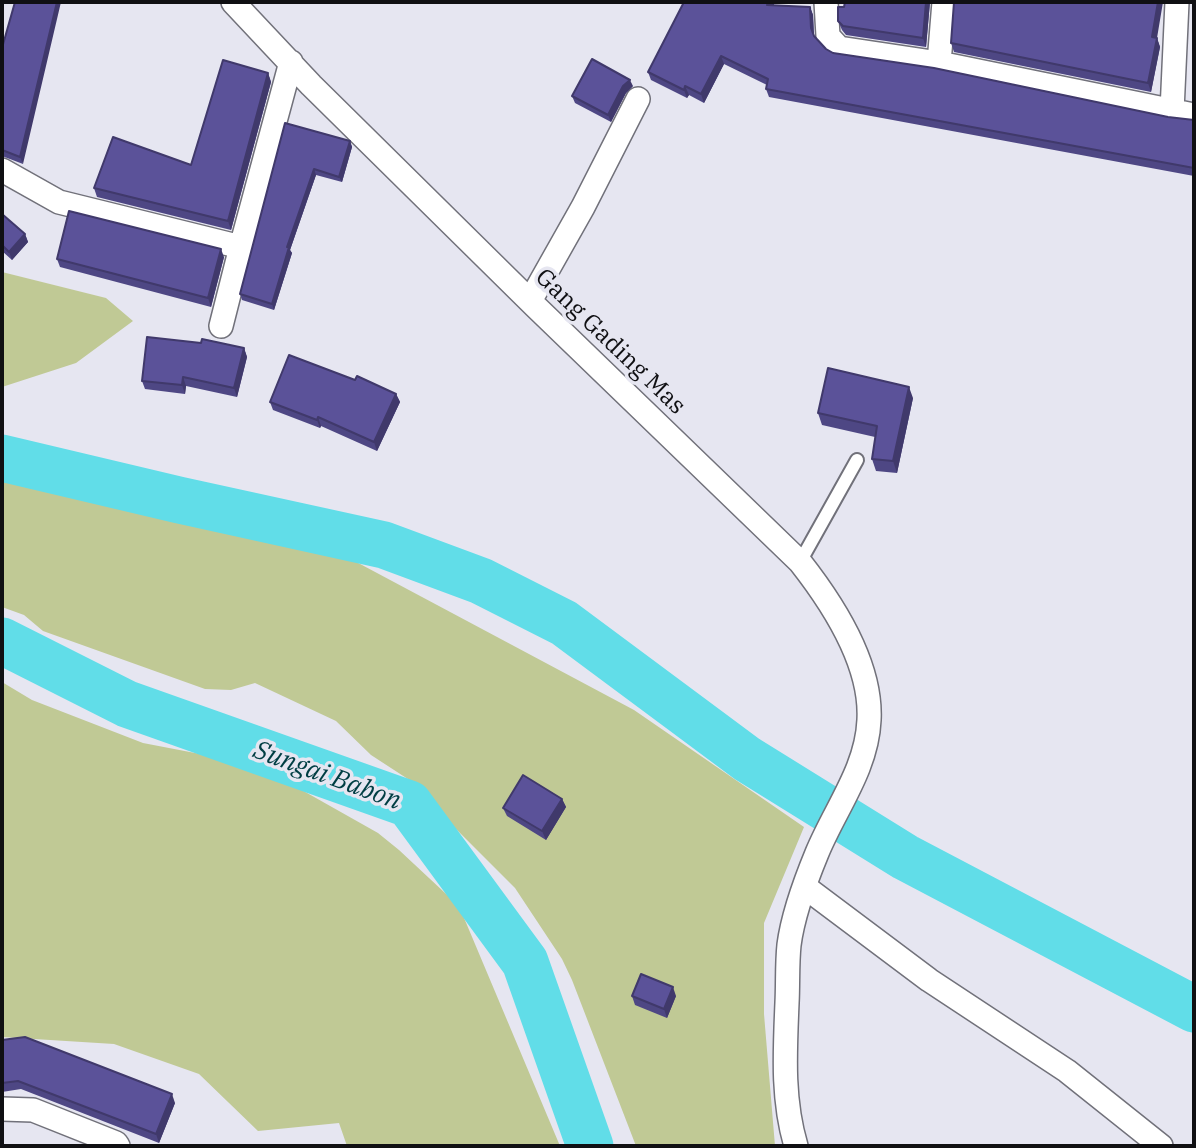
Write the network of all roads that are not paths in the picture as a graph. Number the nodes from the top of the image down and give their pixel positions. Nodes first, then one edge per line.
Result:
1 (233, 2) edge
2 (826, 2) edge
3 (944, 2) edge
4 (1177, 2) edge
5 (291, 62) junction
6 (939, 63) junction
7 (638, 99) dead end
8 (1183, 113) edge
9 (2, 170) edge
10 (241, 247) junction
11 (530, 301) junction
12 (221, 326) dead end
13 (857, 460) dead end
14 (800, 562) junction
15 (805, 887) junction
16 (2, 1109) edge
17 (118, 1146) edge
18 (796, 1146) edge
19 (1161, 1146) edge

1 - 5 street, Gang Gading Mas
2 - 6 street
3 - 6 street
4 - 8 street
5 - 10 street
5 - 11 street, Gang Gading Mas
6 - 8 street
7 - 11 street
9 - 10 street
10 - 12 street
11 - 14 street, Gang Gading Mas
13 - 14 lane
14 - 15 street, Gang Gading Mas
15 - 18 street, Gang Gading Mas
15 - 19 street
16 - 17 street

